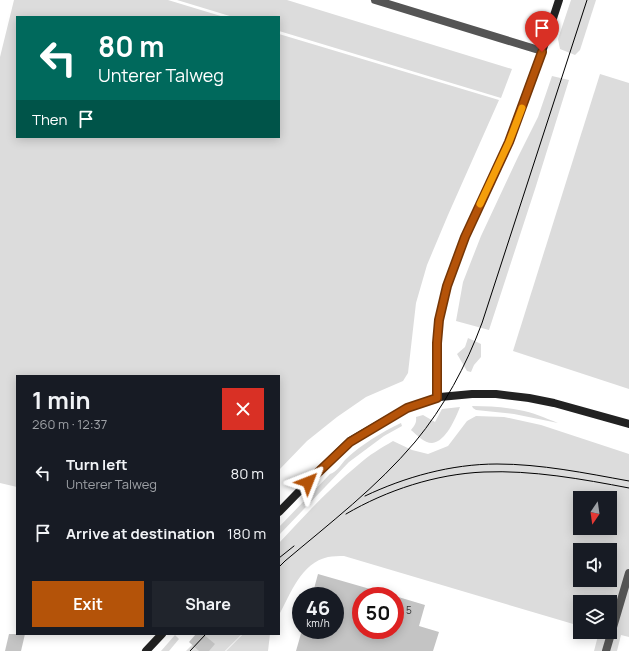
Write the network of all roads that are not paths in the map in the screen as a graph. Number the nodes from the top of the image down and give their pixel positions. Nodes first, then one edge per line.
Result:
1 (375, 0) edge
2 (559, 0) edge
3 (542, 52) junction
4 (437, 398) junction
5 (629, 424) edge
6 (280, 511) edge
7 (629, 572) edge
8 (161, 635) edge
9 (146, 651) edge
10 (606, 651) edge

1 - 3 street
2 - 3 street
3 - 4 street
4 - 5 street
4 - 6 street
7 - 10 street
8 - 9 street

